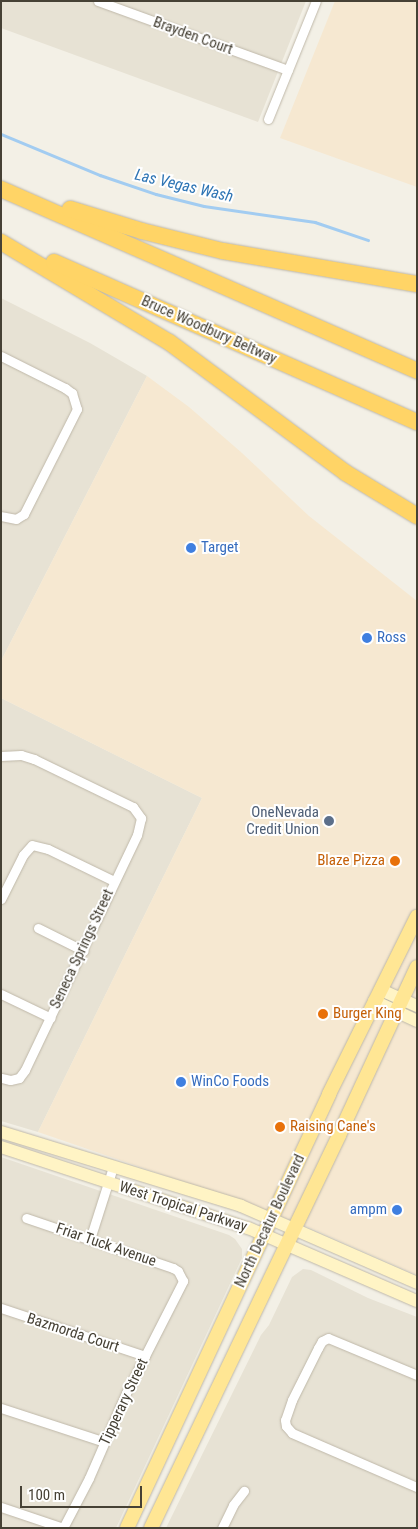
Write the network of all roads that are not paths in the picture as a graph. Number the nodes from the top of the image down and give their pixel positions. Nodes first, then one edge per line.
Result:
1 (98, 1) edge
2 (316, 1) edge
3 (288, 70) junction
4 (268, 119) dead end
5 (1, 188) edge
6 (1, 240) edge
7 (417, 284) edge
8 (1, 356) edge
9 (417, 371) edge
10 (417, 422) edge
11 (1, 516) edge
12 (417, 516) edge
13 (1, 756) edge
14 (114, 881) junction
15 (1, 899) edge
16 (417, 917) edge
17 (38, 928) dead end
18 (84, 951) junction
19 (417, 967) edge
20 (1, 994) edge
21 (378, 996) junction
22 (399, 1006) junction
23 (417, 1006) edge
24 (51, 1018) junction
25 (417, 1021) edge
26 (1, 1078) edge
27 (1, 1132) edge
28 (49, 1147) junction
29 (3, 1148) edge
30 (113, 1167) junction
31 (108, 1183) junction
32 (26, 1218) dead end
33 (272, 1218) junction
34 (293, 1228) junction
35 (264, 1235) junction
36 (90, 1239) junction
37 (286, 1244) junction
38 (182, 1277) joint
39 (417, 1283) edge
40 (417, 1301) edge
41 (1, 1308) edge
42 (144, 1356) junction
43 (417, 1375) edge
44 (1, 1408) edge
45 (105, 1442) junction
46 (417, 1487) edge
47 (244, 1491) dead end
48 (1, 1507) edge
49 (63, 1528) edge
50 (127, 1528) edge
51 (151, 1528) edge
52 (222, 1528) edge

1 - 3 street, Brayden Court
2 - 3 street
3 - 4 street
5 - 7 highway
5 - 9 highway
6 - 10 highway, Bruce Woodbury Beltway
6 - 12 highway
8 - 11 street
13 - 14 street, Seneca Springs Street
14 - 15 street
14 - 18 street, Seneca Springs Street
16 - 21 main road, North Decatur Boulevard
17 - 18 street
18 - 24 street, Seneca Springs Street
19 - 22 main road, North Decatur Boulevard
20 - 24 street
21 - 22 main road
21 - 33 main road, North Decatur Boulevard
22 - 23 main road
22 - 25 main road
22 - 34 main road, North Decatur Boulevard
24 - 26 street, Seneca Springs Street
27 - 28 main road, West Tropical Parkway
28 - 29 main road
28 - 30 main road, West Tropical Parkway
29 - 31 main road, West Tropical Parkway
30 - 31 street
30 - 33 main road, West Tropical Parkway
31 - 35 main road, West Tropical Parkway
31 - 36 street
32 - 36 street, Friar Tuck Avenue
33 - 34 main road, West Tropical Parkway
33 - 35 main road, North Decatur Boulevard
34 - 37 main road, North Decatur Boulevard
34 - 39 main road, West Tropical Parkway
35 - 37 main road, West Tropical Parkway
35 - 50 main road, North Decatur Boulevard
36 - 38 street, Friar Tuck Avenue
37 - 40 main road, West Tropical Parkway
37 - 51 main road, North Decatur Boulevard
38 - 42 street, Tipperary Street
41 - 42 street, Bazmorda Court
42 - 45 street, Tipperary Street
43 - 46 street
44 - 45 street
45 - 49 street, Tipperary Street
47 - 52 street
48 - 49 street

